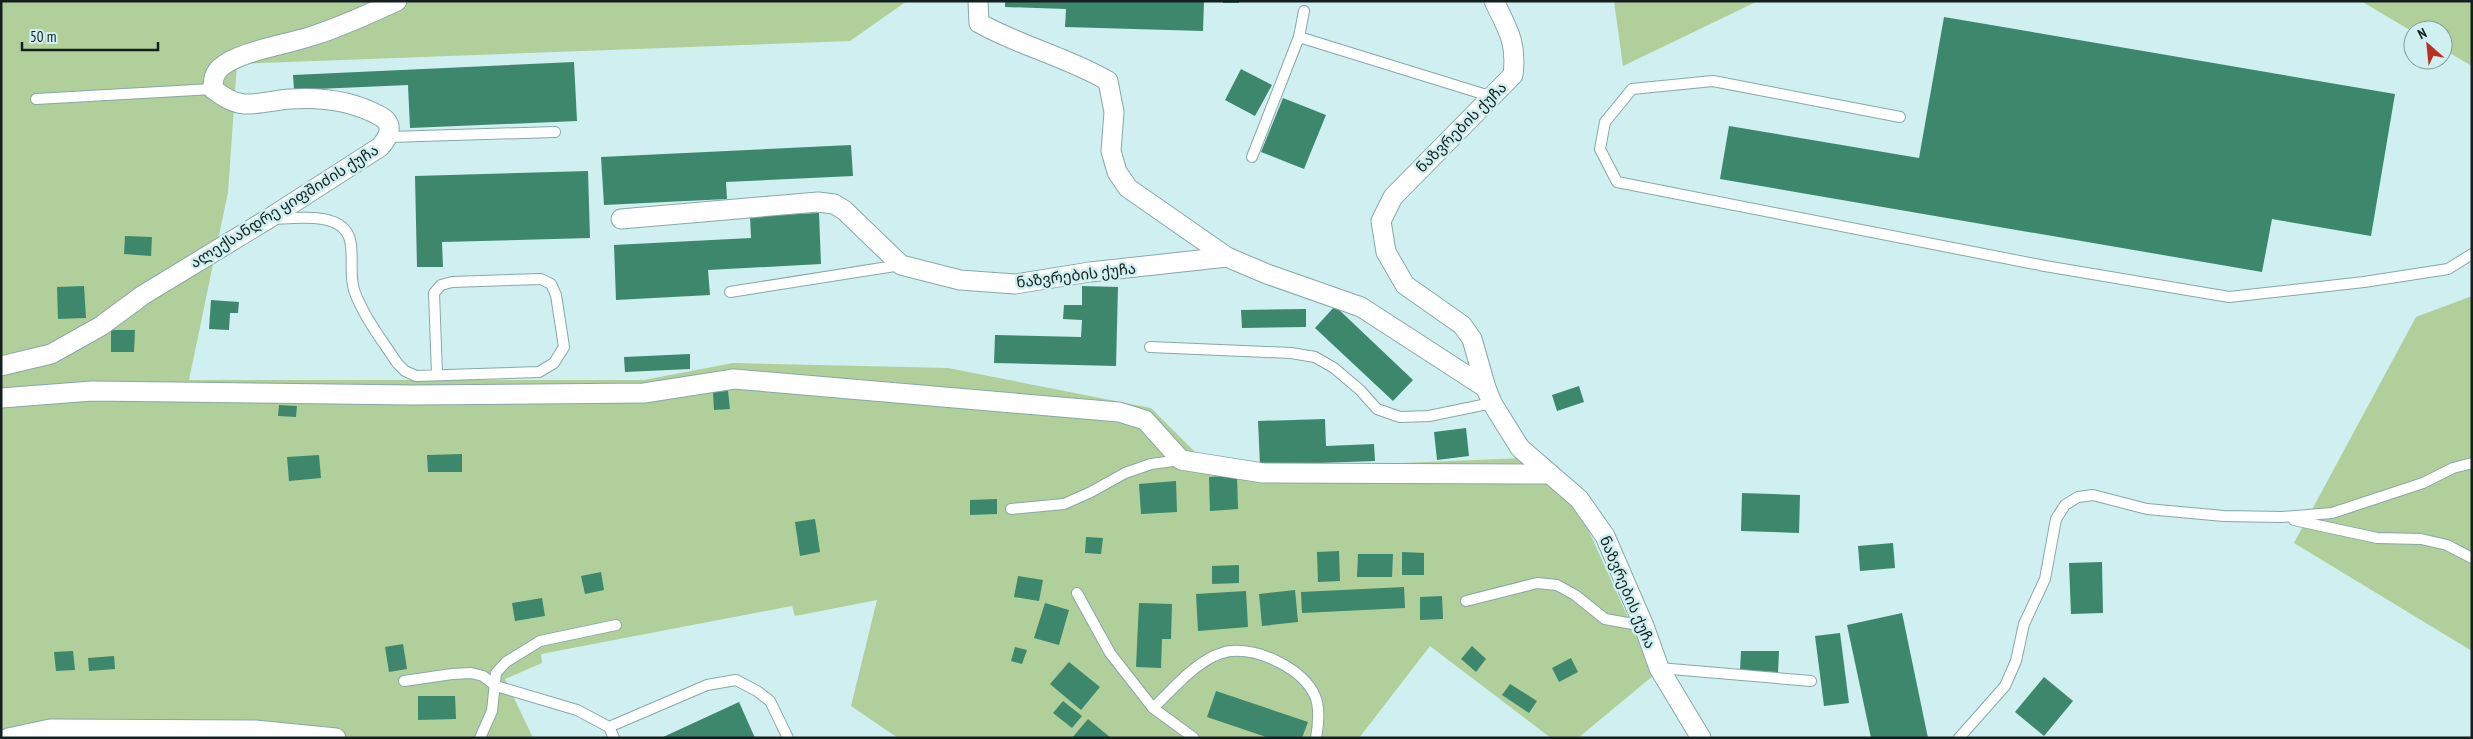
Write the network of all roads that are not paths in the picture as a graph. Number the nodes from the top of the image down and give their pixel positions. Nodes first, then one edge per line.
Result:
1 (396, 1) edge
2 (978, 1) edge
3 (1494, 1) edge
4 (1304, 11) dead end
5 (1299, 37) junction
6 (213, 89) junction
7 (1493, 97) junction
8 (36, 99) dead end
9 (1900, 117) dead end
10 (555, 132) dead end
11 (389, 137) junction
12 (1252, 157) dead end
13 (268, 219) junction
14 (621, 219) dead end
15 (2472, 254) edge
16 (1227, 257) junction
17 (901, 265) junction
18 (730, 292) dead end
19 (1150, 347) dead end
20 (1, 366) edge
21 (437, 374) junction
22 (416, 376) junction
23 (413, 395) junction
24 (1489, 395) junction
25 (1, 398) edge
26 (1181, 460) junction
27 (2472, 463) edge
28 (1550, 474) junction
29 (1011, 509) dead end
30 (2282, 517) junction
31 (2472, 558) edge
32 (1078, 593) dead end
33 (1466, 601) dead end
34 (616, 625) dead end
35 (1644, 626) junction
36 (1659, 668) junction
37 (404, 681) dead end
38 (1811, 681) dead end
39 (496, 686) junction
40 (1153, 708) junction
41 (609, 727) junction
42 (8, 738) edge
43 (336, 738) edge
44 (480, 738) edge
45 (614, 738) edge
46 (788, 738) edge
47 (1194, 738) edge
48 (1316, 738) edge
49 (1701, 738) edge
50 (1959, 738) edge

1 - 6 street
2 - 16 street, ნაზვრების ქუჩა
3 - 7 street, ნაზვრების ქუჩა
4 - 5 lane
5 - 7 lane
5 - 12 lane
6 - 8 lane
6 - 11 street, ალექსანდრე ყიფშიძის ქუჩა
7 - 24 street, ნაზვრების ქუჩა
9 - 15 lane
10 - 11 lane
11 - 13 street, ალექსანდრე ყიფშიძის ქუჩა
13 - 20 street, ალექსანდრე ყიფშიძის ქუჩა
13 - 22 lane
14 - 17 street, ნაზვრების ქუჩა
16 - 17 street, ნაზვრების ქუჩა
16 - 24 street, ნაზვრების ქუჩა
17 - 18 lane
19 - 24 lane
21 - 21 lane
21 - 22 lane
22 - 23 lane
23 - 25 street
23 - 26 street
24 - 28 street, ნაზვრების ქუჩა
26 - 28 street
26 - 29 lane
27 - 30 lane
28 - 35 street, ნაზვრების ქუჩა
30 - 31 lane
30 - 50 lane
32 - 40 lane
33 - 35 lane
34 - 39 lane
35 - 36 street, ნაზვრების ქუჩა
36 - 38 lane
36 - 49 street, ნაზვრების ქუჩა
37 - 39 lane
39 - 41 lane
39 - 44 lane
40 - 47 lane
40 - 48 lane
41 - 45 lane
41 - 46 lane
42 - 43 street

